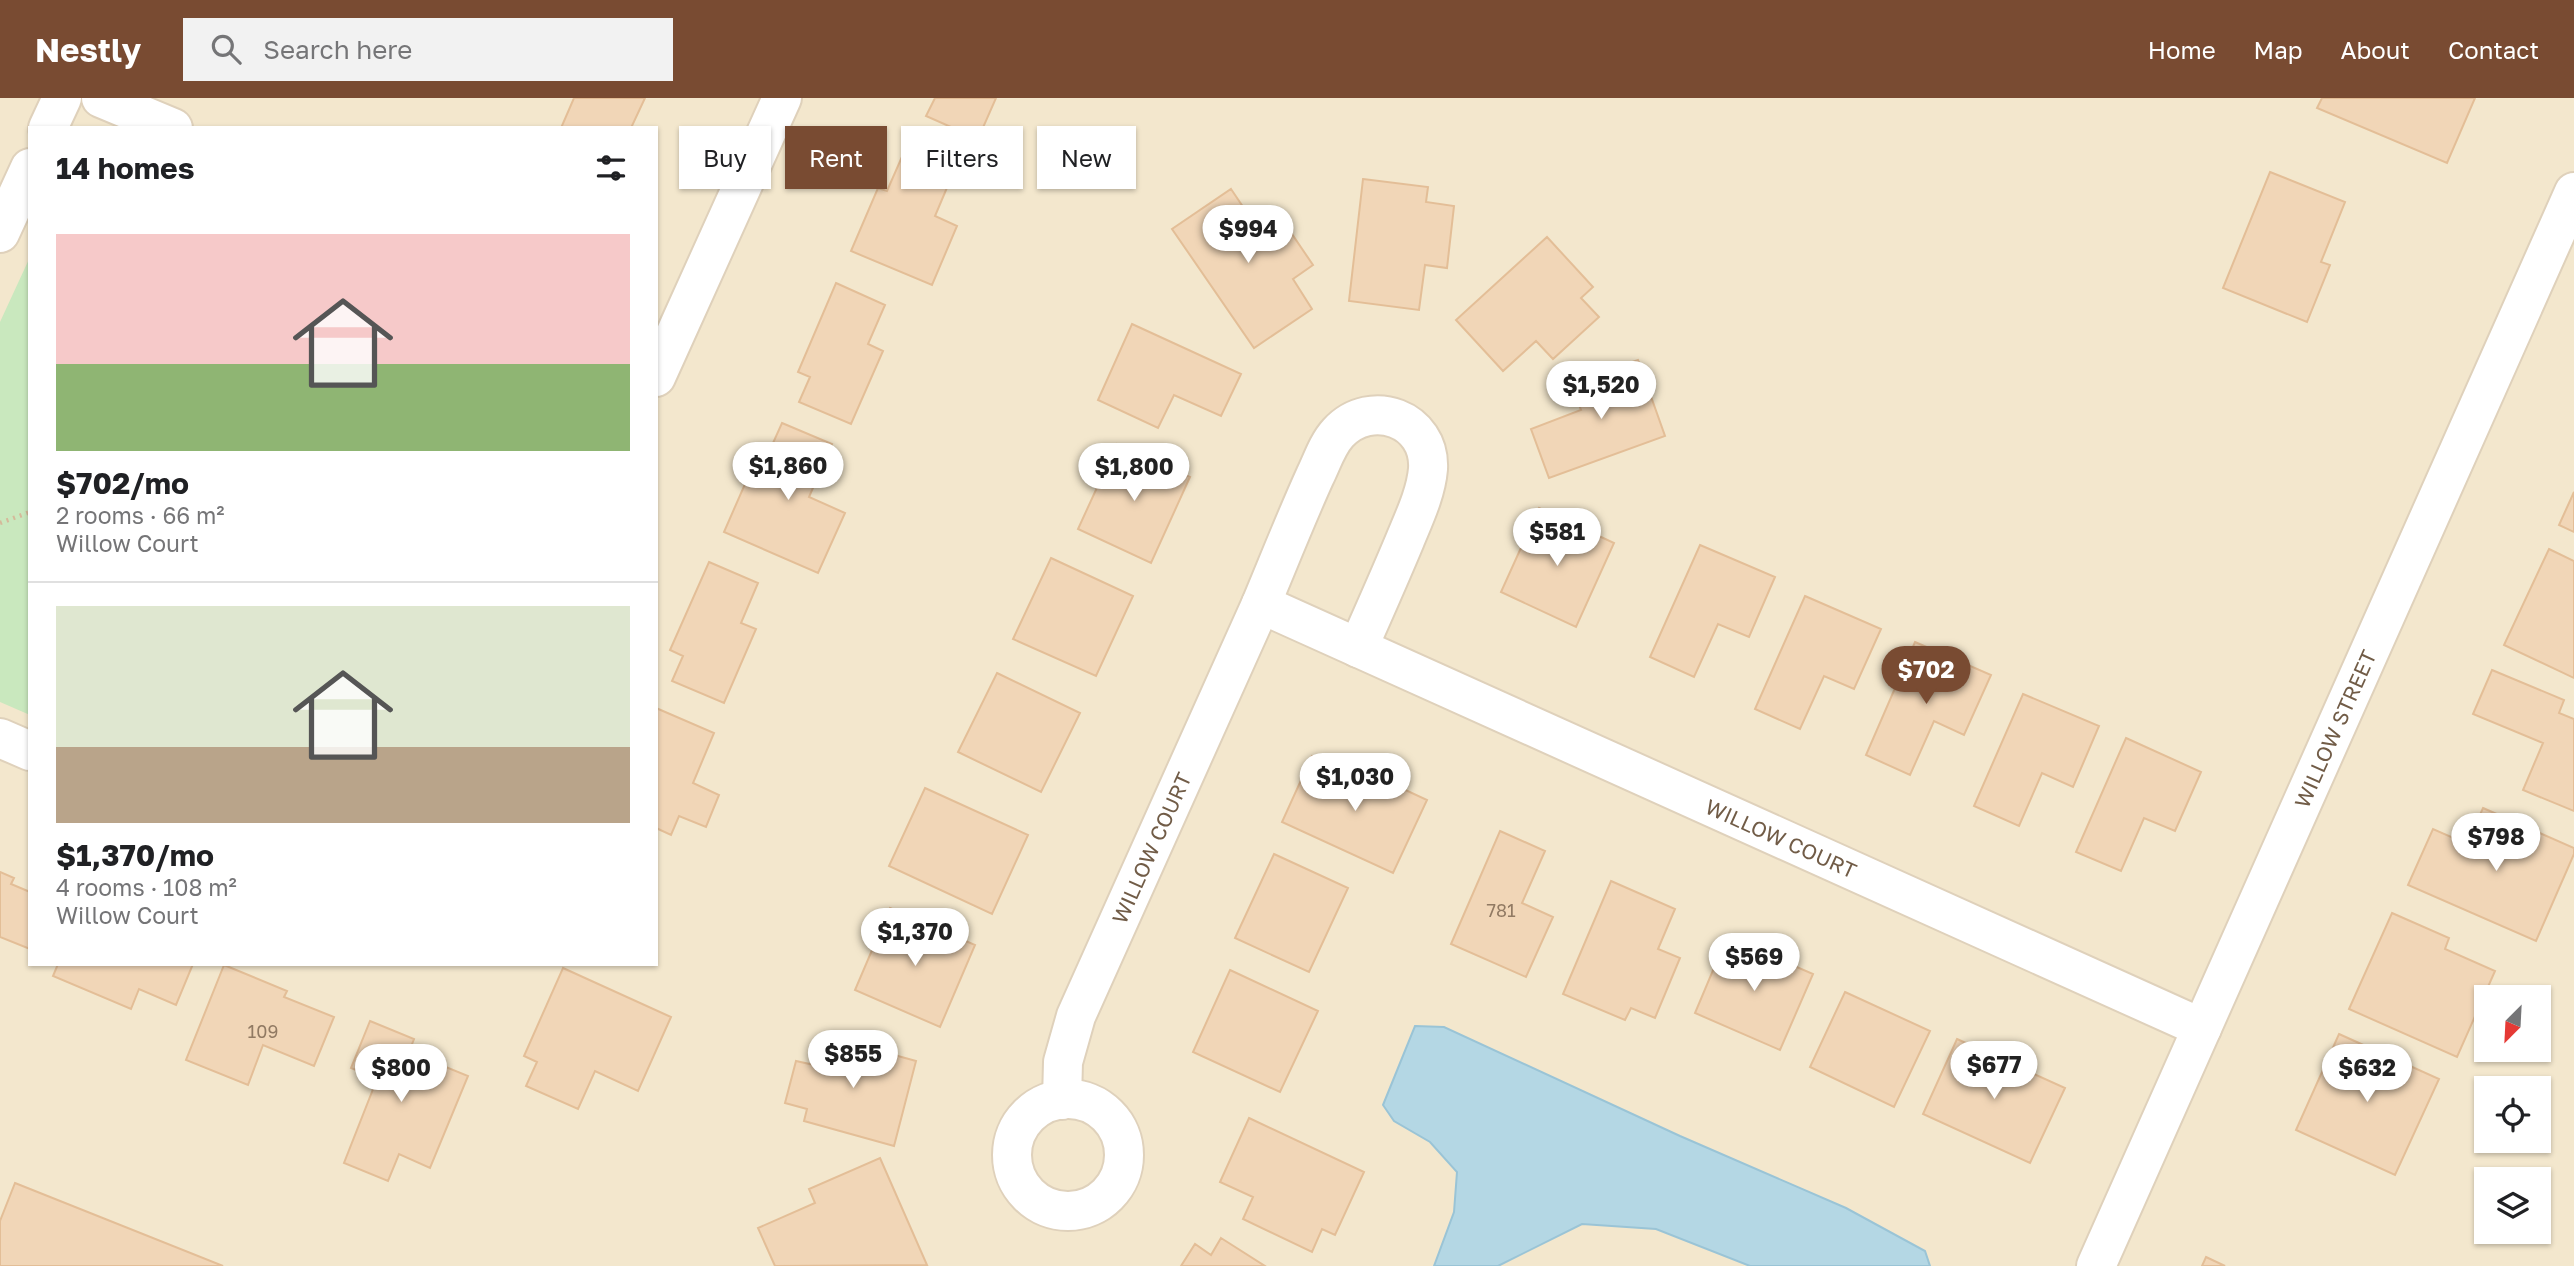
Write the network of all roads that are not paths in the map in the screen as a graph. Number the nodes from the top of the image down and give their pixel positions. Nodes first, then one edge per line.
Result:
1 (62, 98) edge
2 (101, 98) edge
3 (782, 98) edge
4 (49, 126) edge
5 (168, 126) edge
6 (28, 173) edge
7 (2574, 192) edge
8 (0, 233) edge
9 (666, 332) edge
10 (658, 368) edge
11 (1261, 604) junction
12 (1359, 648) junction
13 (0, 738) edge
14 (28, 750) edge
15 (2202, 1028) junction
16 (1062, 1100) dead end
17 (2096, 1266) edge

1 - 4 street
2 - 5 street
3 - 9 street
6 - 8 street
7 - 15 street, WILLOW STREET
9 - 10 street
11 - 12 street, WILLOW COURT
11 - 12 street, WILLOW COURT
11 - 16 street, WILLOW COURT
12 - 15 street, WILLOW COURT
13 - 14 street
15 - 17 street, WILLOW STREET

